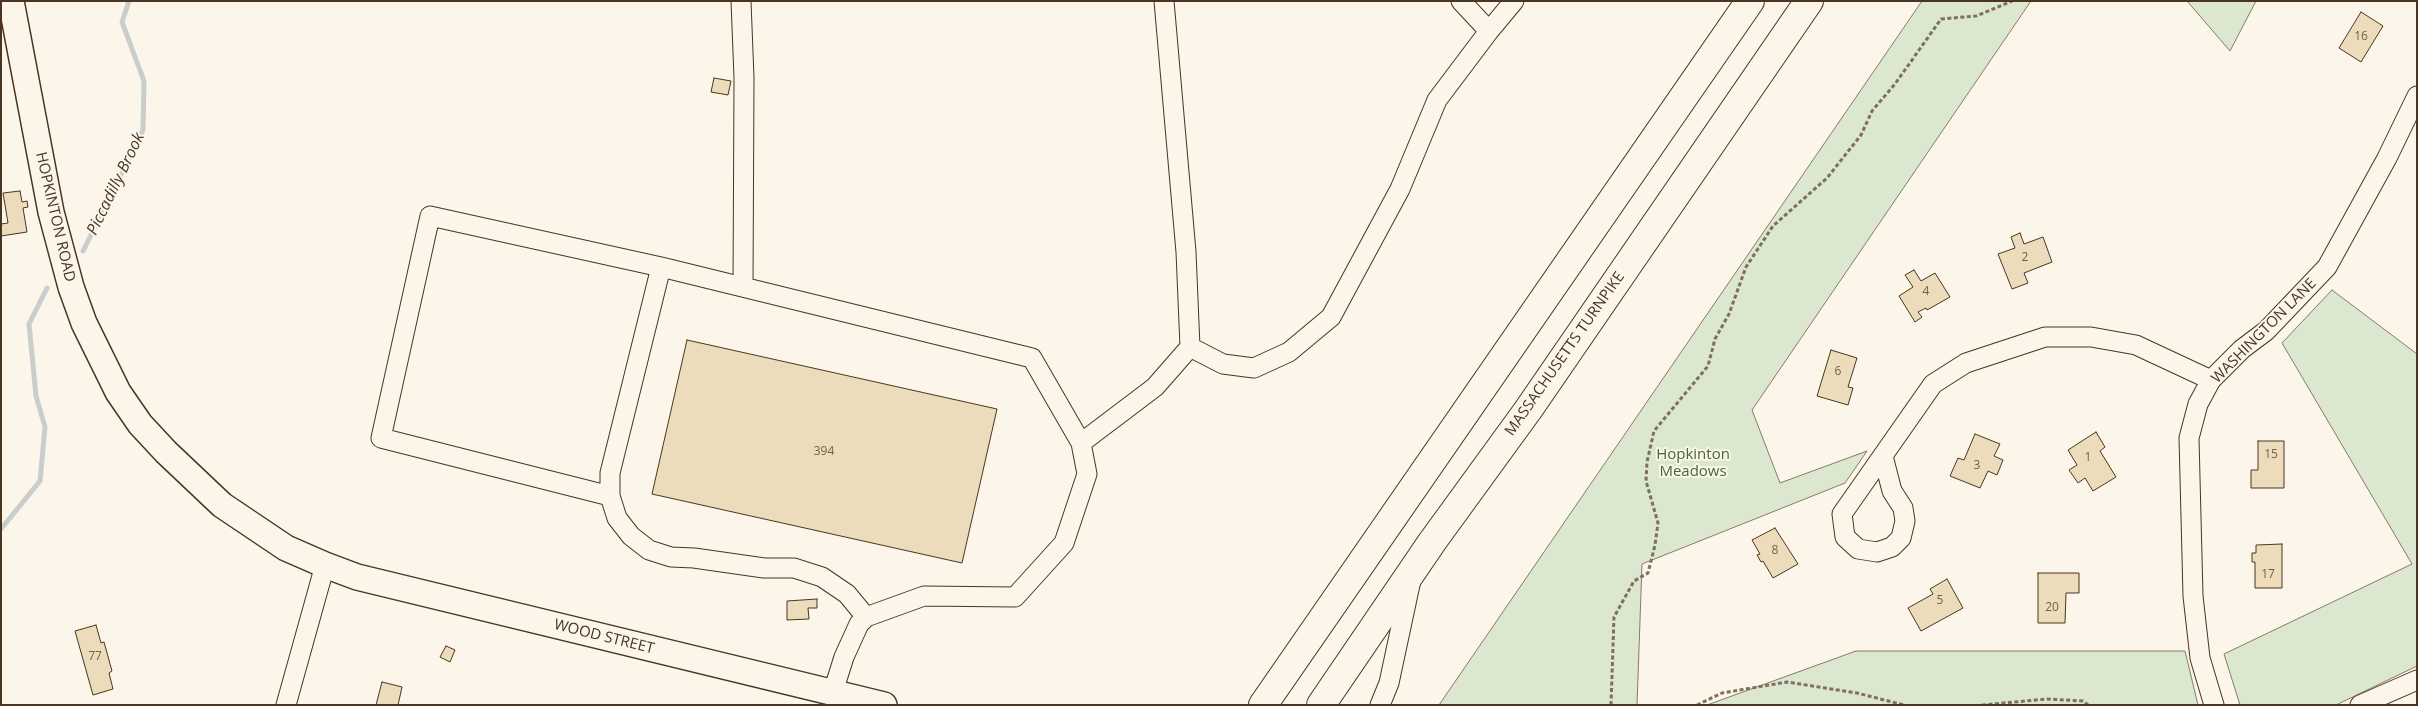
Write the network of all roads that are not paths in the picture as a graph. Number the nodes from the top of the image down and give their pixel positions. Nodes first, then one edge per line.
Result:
1 (11, 1) edge
2 (741, 1) edge
3 (1164, 1) edge
4 (1461, 1) edge
5 (1514, 1) edge
6 (1750, 1) edge
7 (1809, 1) edge
8 (1488, 31) junction
9 (2417, 96) edge
10 (661, 267) junction
11 (743, 287) junction
12 (1190, 347) junction
13 (2211, 380) junction
14 (1081, 443) junction
15 (1883, 456) junction
16 (610, 496) junction
17 (325, 566) junction
18 (1413, 570) junction
19 (866, 617) junction
20 (2417, 680) edge
21 (842, 697) edge
22 (286, 705) edge
23 (884, 705) edge
24 (1263, 705) edge
25 (1320, 705) edge
26 (1380, 705) edge
27 (2214, 705) edge
28 (2360, 705) edge

1 - 17 main road, HOPKINTON ROAD
2 - 11 street
3 - 12 street
4 - 8 street
5 - 8 street
6 - 24 highway
7 - 18 highway, MASSACHUSETTS TURNPIKE
8 - 12 street
9 - 13 street, WASHINGTON LANE
10 - 11 street
10 - 16 street
10 - 16 street
11 - 14 street
12 - 14 street
13 - 15 street
13 - 27 street, WASHINGTON LANE
14 - 19 street
15 - 15 street
16 - 19 street
17 - 21 main road, WOOD STREET
17 - 22 street
18 - 25 highway, MASSACHUSETTS TURNPIKE
18 - 26 street
19 - 21 street
20 - 28 street
21 - 23 main road, WOOD STREET

